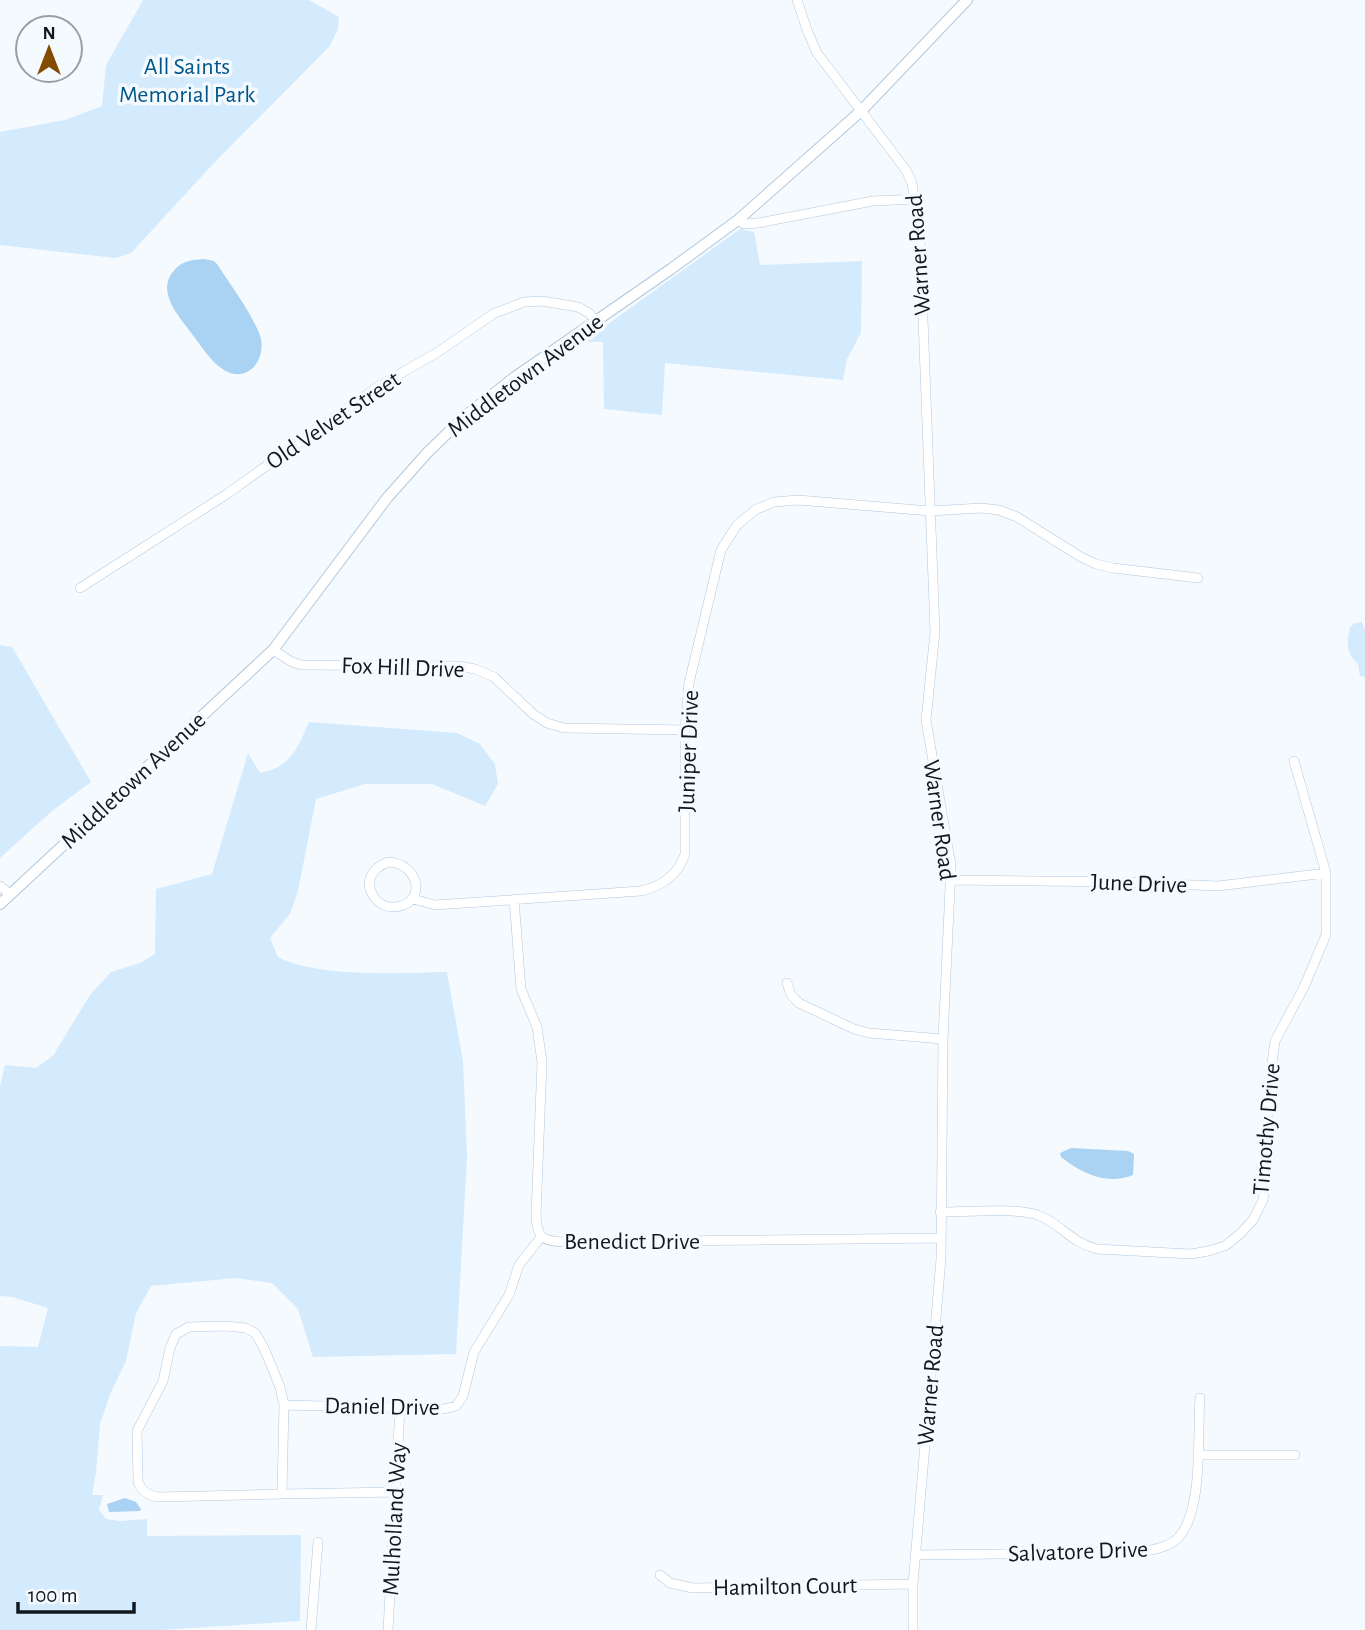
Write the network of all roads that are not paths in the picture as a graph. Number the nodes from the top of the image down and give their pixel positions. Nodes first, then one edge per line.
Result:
1 (797, 0) edge
2 (967, 0) edge
3 (861, 111) junction
4 (916, 199) junction
5 (738, 220) junction
6 (596, 321) junction
7 (930, 511) junction
8 (1198, 578) dead end
9 (80, 588) dead end
10 (273, 650) junction
11 (685, 730) junction
12 (1294, 761) dead end
13 (1326, 873) junction
14 (950, 880) junction
15 (0, 886) edge
16 (10, 894) junction
17 (413, 899) junction
18 (514, 899) junction
19 (0, 904) edge
20 (787, 983) dead end
21 (943, 1039) junction
22 (940, 1212) junction
23 (541, 1237) junction
24 (941, 1238) junction
25 (1200, 1398) dead end
26 (284, 1405) junction
27 (400, 1408) junction
28 (1199, 1455) junction
29 (1295, 1455) dead end
30 (396, 1492) junction
31 (282, 1494) junction
32 (318, 1542) dead end
33 (916, 1555) junction
34 (660, 1575) dead end
35 (913, 1584) junction
36 (311, 1630) edge
37 (388, 1630) edge
38 (913, 1630) edge

1 - 3 street, Warner Road
2 - 3 main road, Middletown Avenue
3 - 4 street, Warner Road
3 - 5 main road, Middletown Avenue
4 - 5 street
4 - 7 street, Warner Road
5 - 6 main road, Middletown Avenue
6 - 9 street, Old Velvet Street
6 - 10 main road, Middletown Avenue
7 - 8 street, Juniper Drive
7 - 11 street, Juniper Drive
7 - 14 street, Warner Road
10 - 11 street, Fox Hill Drive
10 - 16 main road, Middletown Avenue
11 - 18 street, Juniper Drive
12 - 13 street, Timothy Drive
13 - 14 street, June Drive
13 - 22 street, Timothy Drive
14 - 21 street, Warner Road
15 - 16 street
16 - 19 main road, Middletown Avenue
17 - 17 street, Juniper Drive
17 - 18 street, Juniper Drive
18 - 23 street, Benedict Drive
20 - 21 street
21 - 22 street, Warner Road
22 - 24 street, Warner Road
23 - 24 street, Benedict Drive
23 - 27 street, Daniel Drive
24 - 33 street, Warner Road
25 - 28 street, Salvatore Drive
26 - 27 street, Daniel Drive
26 - 31 street
26 - 31 street
27 - 30 street, Mulholland Way
28 - 29 street
28 - 33 street, Salvatore Drive
30 - 31 street
30 - 37 street, Mulholland Way
32 - 36 street
33 - 35 street, Warner Road
34 - 35 street, Hamilton Court
35 - 38 street, Warner Road

